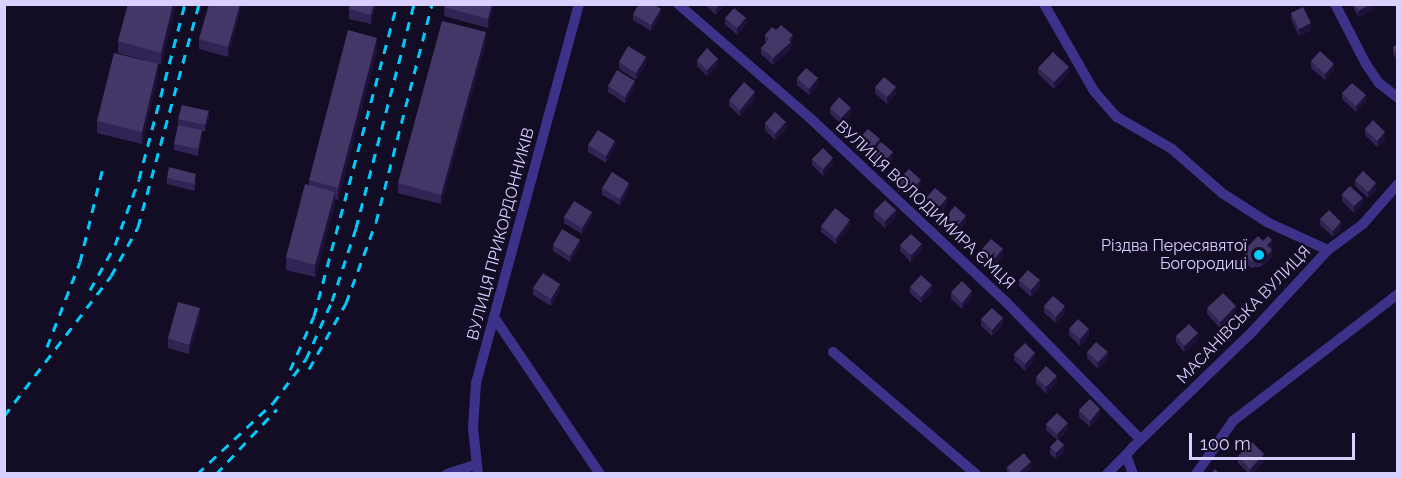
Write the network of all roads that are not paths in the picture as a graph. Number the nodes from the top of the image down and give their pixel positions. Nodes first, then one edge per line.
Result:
1 (579, 4) edge
2 (678, 4) edge
3 (1044, 4) edge
4 (1335, 4) edge
5 (1398, 98) edge
6 (1398, 184) edge
7 (1328, 250) junction
8 (1398, 294) edge
9 (494, 317) junction
10 (833, 352) dead end
11 (1140, 439) junction
12 (1126, 455) junction
13 (477, 469) edge
14 (447, 474) edge
15 (600, 474) edge
16 (976, 474) edge
17 (1107, 474) edge
18 (1133, 474) edge
19 (1196, 474) edge

1 - 9 street, ВУЛИЦЯ ПРИКОРДОННИКІВ
2 - 11 street, ВУЛИЦЯ ВОЛОДИМИРА ЄМЦЯ
3 - 7 street
4 - 5 street
6 - 7 street, МАСАНІВСЬКА ВУЛИЦЯ
7 - 11 street, МАСАНІВСЬКА ВУЛИЦЯ
8 - 19 street
9 - 13 street, ВУЛИЦЯ ПРИКОРДОННИКІВ
9 - 15 street
10 - 16 street
11 - 12 street, МАСАНІВСЬКА ВУЛИЦЯ
12 - 17 street, МАСАНІВСЬКА ВУЛИЦЯ
12 - 18 street
13 - 14 street

